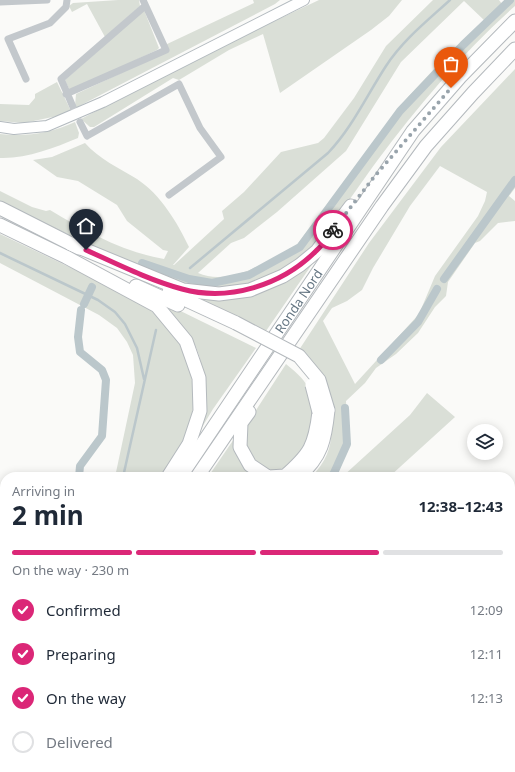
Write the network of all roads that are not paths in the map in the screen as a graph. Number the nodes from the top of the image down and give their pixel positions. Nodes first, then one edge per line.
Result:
1 (47, 0) edge
2 (67, 0) edge
3 (286, 0) edge
4 (304, 0) edge
5 (0, 2) edge
6 (144, 3) edge
7 (283, 11) junction
8 (515, 21) edge
9 (515, 49) edge
10 (26, 79) dead end
11 (66, 94) junction
12 (73, 107) dead end
13 (80, 122) dead end
14 (0, 127) edge
15 (413, 131) junction
16 (169, 195) dead end
17 (0, 208) edge
18 (0, 225) edge
19 (71, 244) junction
20 (66, 258) junction
21 (235, 327) junction
22 (296, 333) junction
23 (323, 411) junction
24 (171, 472) edge
25 (183, 472) edge
26 (200, 472) edge
27 (260, 472) edge
28 (289, 472) edge
29 (304, 472) edge

1 - 5 street
2 - 10 street
3 - 7 street
4 - 7 street
6 - 11 street
6 - 11 street
7 - 14 street
8 - 15 highway, Ronda Nord
9 - 22 highway, Ronda Nord
11 - 12 street
13 - 16 street
15 - 19 highway
15 - 25 highway, Ronda Nord
17 - 19 highway
18 - 20 highway
19 - 21 highway
20 - 21 highway
20 - 24 highway
21 - 23 highway, bridge
22 - 26 highway, Ronda Nord
22 - 27 highway
23 - 28 highway
23 - 29 highway

